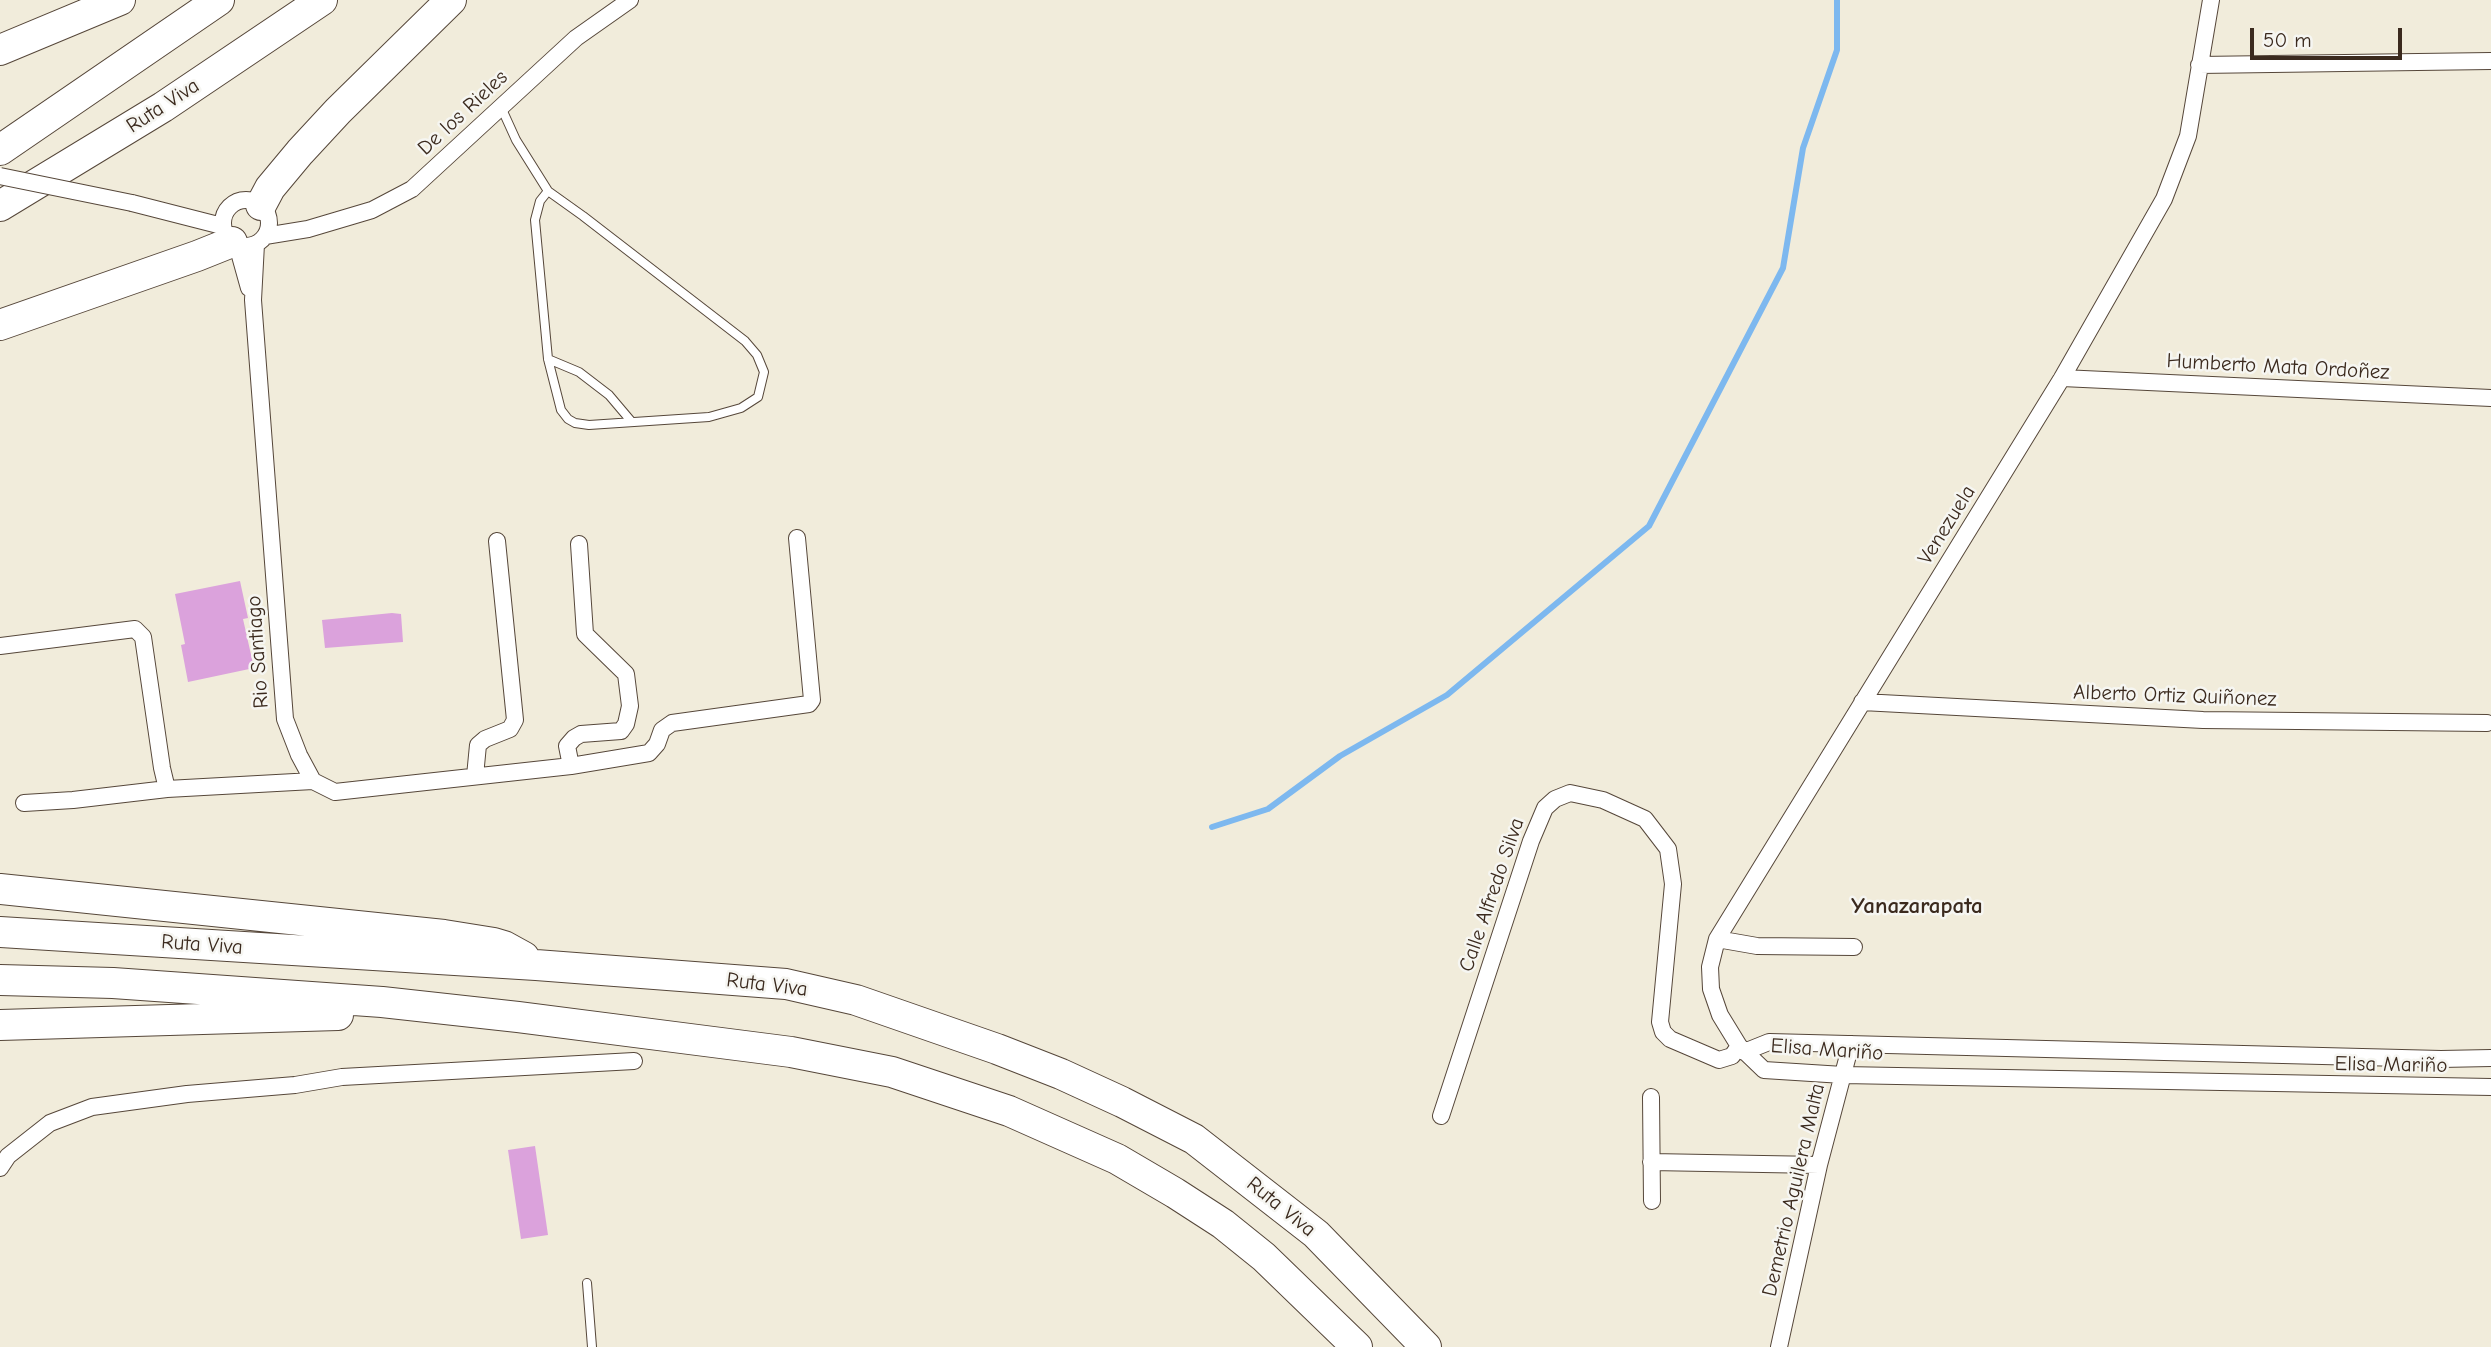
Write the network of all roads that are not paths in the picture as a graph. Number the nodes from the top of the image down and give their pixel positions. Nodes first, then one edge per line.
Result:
1 (120, 0) edge
2 (219, 0) edge
3 (321, 0) edge
4 (451, 0) edge
5 (630, 0) edge
6 (2211, 0) edge
7 (0, 50) edge
8 (2491, 61) edge
9 (2199, 65) junction
10 (501, 107) junction
11 (0, 150) edge
12 (0, 176) edge
13 (548, 191) junction
14 (0, 206) edge
15 (228, 207) junction
16 (265, 211) junction
17 (182, 214) junction
18 (308, 229) junction
19 (243, 239) junction
20 (0, 325) edge
21 (548, 359) junction
22 (2062, 378) junction
23 (2491, 398) edge
24 (631, 421) junction
25 (797, 538) dead end
26 (497, 541) dead end
27 (579, 544) dead end
28 (0, 646) edge
29 (1862, 702) junction
30 (2487, 723) dead end
31 (571, 766) junction
32 (475, 776) junction
33 (313, 781) junction
34 (167, 789) junction
35 (23, 803) dead end
36 (0, 889) edge
37 (0, 932) edge
38 (1717, 939) junction
39 (1854, 947) dead end
40 (536, 965) junction
41 (0, 980) edge
42 (382, 1002) junction
43 (0, 1025) edge
44 (1851, 1044) junction
45 (1741, 1049) junction
46 (2491, 1058) edge
47 (635, 1061) dead end
48 (1843, 1075) junction
49 (2491, 1087) edge
50 (1651, 1097) dead end
51 (1441, 1116) dead end
52 (1651, 1162) junction
53 (1819, 1165) junction
54 (0, 1168) edge
55 (1652, 1201) dead end
56 (587, 1283) dead end
57 (592, 1347) edge
58 (1357, 1347) edge
59 (1426, 1347) edge
60 (1779, 1347) edge

1 - 7 highway
2 - 11 highway
3 - 14 highway, Ruta Viva
4 - 16 highway
5 - 10 street, De los Rieles
6 - 9 street, Venezuela
8 - 9 street
9 - 22 street, Venezuela
10 - 13 lane
10 - 18 street, De los Rieles
12 - 17 street, bridge
13 - 21 lane
13 - 24 lane
15 - 16 street
15 - 17 street
15 - 19 street
16 - 18 street
16 - 19 street
17 - 19 street
18 - 19 street, De los Rieles
19 - 20 highway
19 - 33 street, Rio Santiago
21 - 24 lane
21 - 24 lane
22 - 23 street, Humberto Mata Ordoñez
22 - 29 street, Venezuela
25 - 31 street
26 - 32 street
27 - 31 street
28 - 34 street
29 - 30 street, Alberto Ortiz Quiñonez
29 - 38 street, Venezuela
31 - 32 street
32 - 33 street
33 - 34 street
34 - 35 street
36 - 40 highway
37 - 40 highway, Ruta Viva
38 - 39 street
38 - 45 street, Venezuela
40 - 59 highway, Ruta Viva
41 - 42 highway
42 - 43 highway
42 - 58 highway
44 - 45 street, Elisa Mariño
44 - 46 street, Elisa Mariño
44 - 48 street, Demetrio Aguilera Malta
45 - 48 street, Elisa Mariño
45 - 51 street, Calle Alfredo Silva
47 - 54 street
48 - 49 street, Elisa Mariño
48 - 53 street, Demetrio Aguilera Malta
50 - 52 street
52 - 53 street
52 - 55 street
53 - 60 street, Demetrio Aguilera Malta
56 - 57 lane

